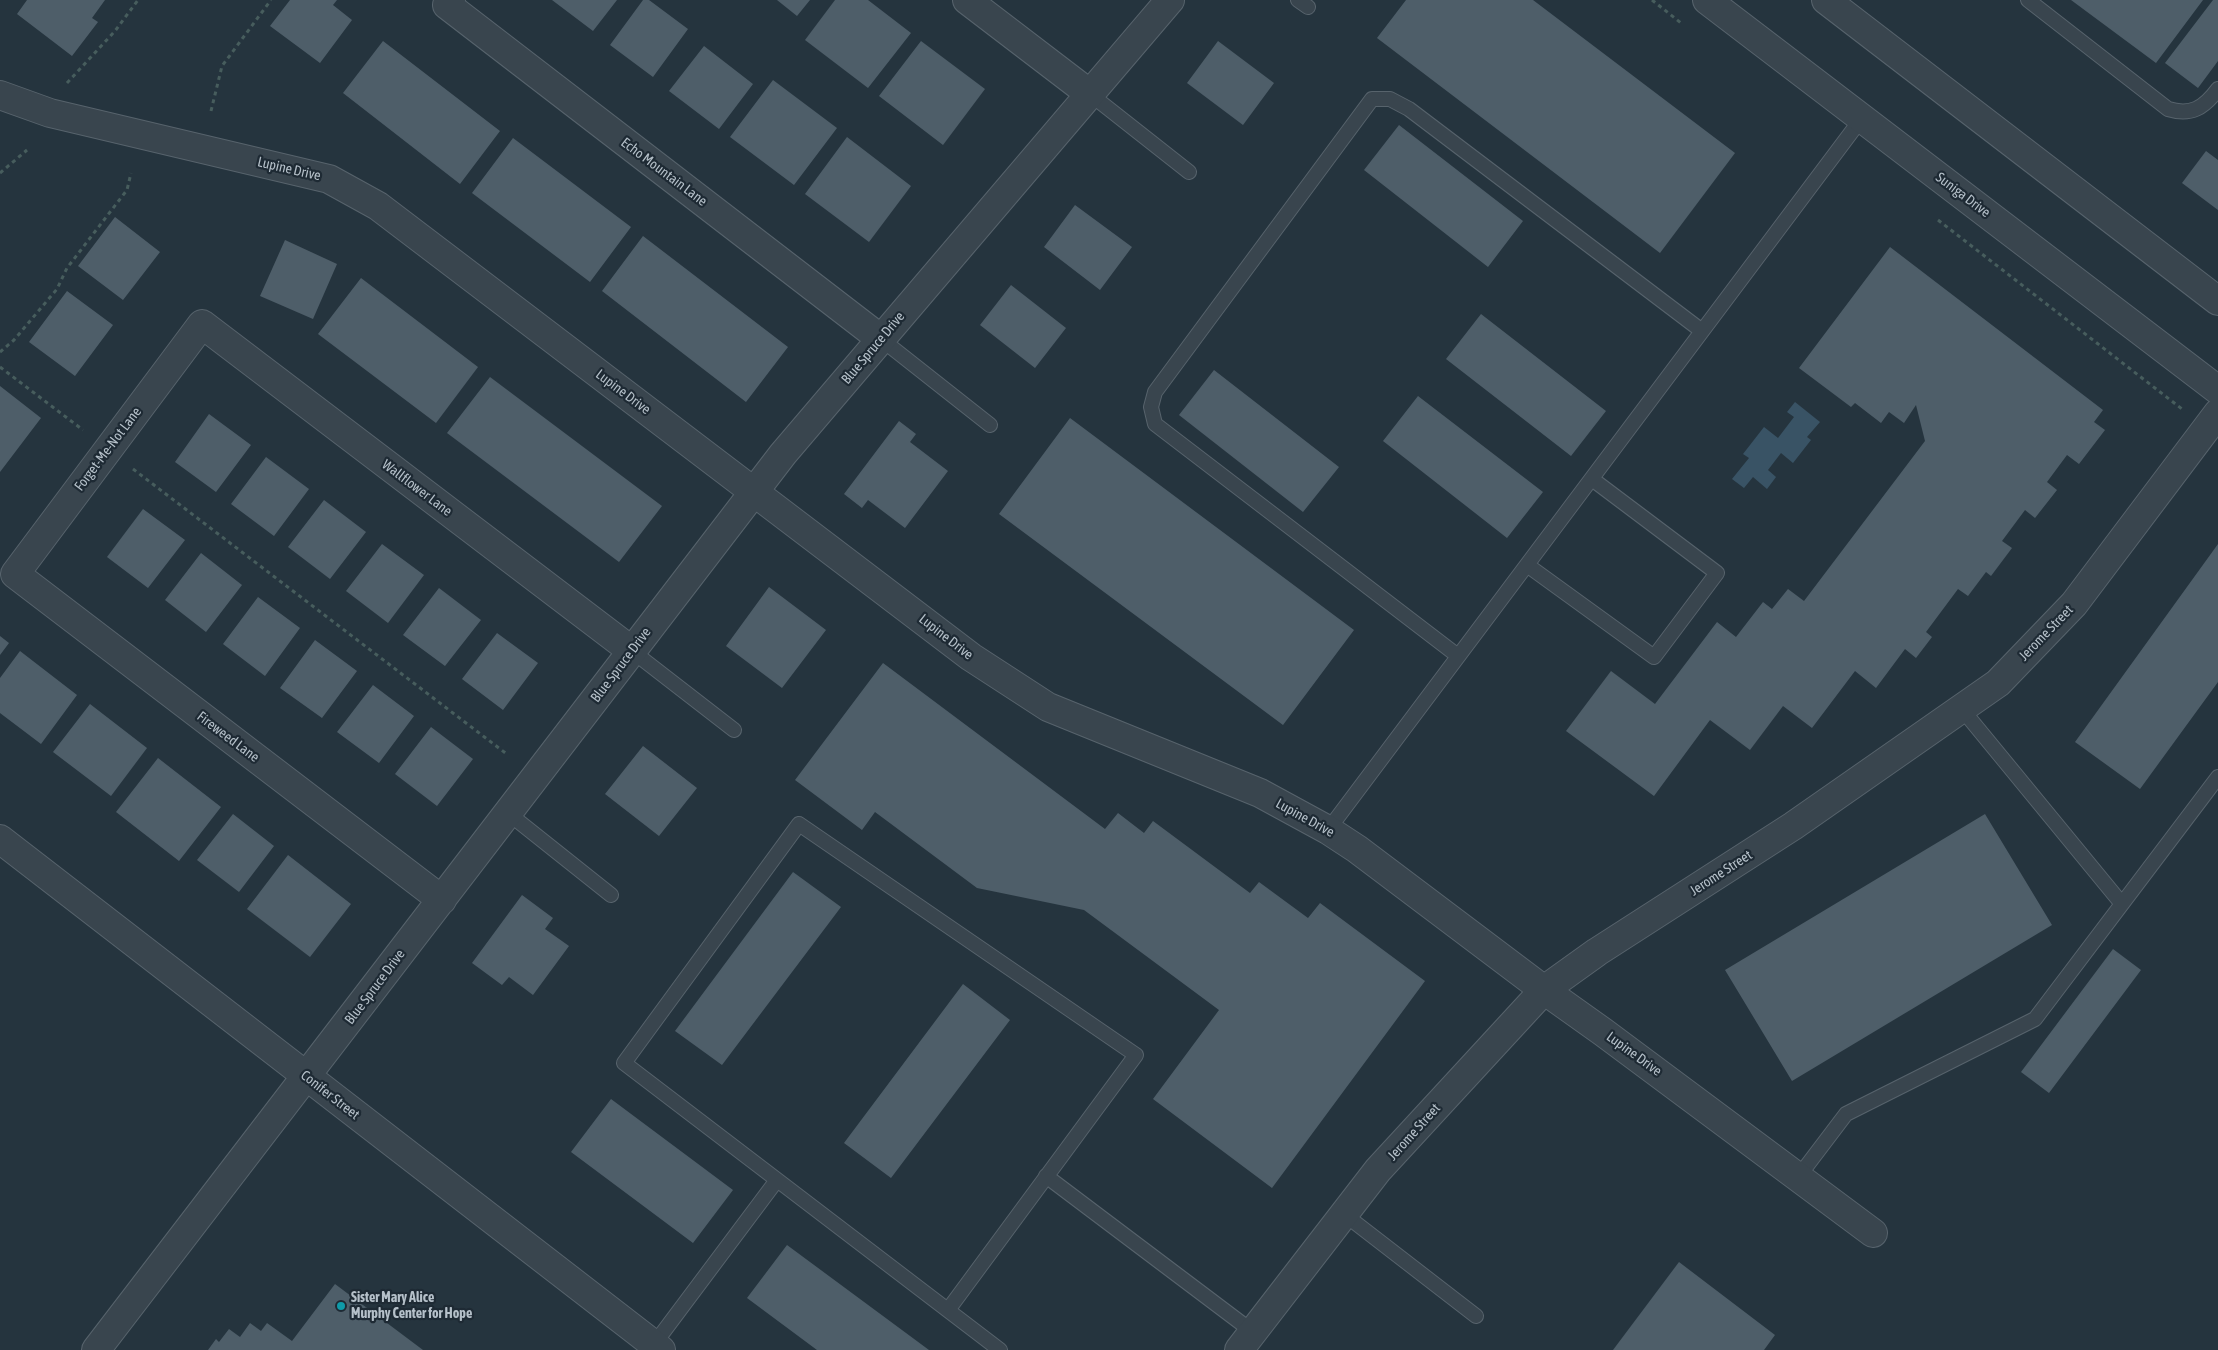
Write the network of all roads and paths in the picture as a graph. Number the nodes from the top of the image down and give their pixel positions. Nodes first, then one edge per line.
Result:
1 (138, 0) edge
2 (271, 0) edge
3 (967, 0) edge
4 (1170, 0) edge
5 (1652, 0) edge
6 (1707, 0) edge
7 (1826, 0) edge
8 (2028, 0) edge
9 (449, 3) edge
10 (1684, 24) dead end
11 (67, 83) dead end
12 (2218, 90) edge
13 (1090, 94) junction
14 (0, 95) edge
15 (211, 111) dead end
16 (1862, 118) junction
17 (27, 150) dead end
18 (1189, 172) dead end
19 (0, 174) edge
20 (131, 174) dead end
21 (1937, 220) dead end
22 (2218, 300) edge
23 (202, 324) joint
24 (1702, 331) junction
25 (881, 338) junction
26 (0, 352) edge
27 (0, 367) edge
28 (2218, 390) edge
29 (2212, 421) edge
30 (990, 425) dead end
31 (82, 429) dead end
32 (129, 465) dead end
33 (1592, 478) junction
34 (754, 492) junction
35 (1527, 565) junction
36 (14, 574) joint
37 (632, 651) junction
38 (1458, 656) junction
39 (1961, 708) junction
40 (734, 730) dead end
41 (508, 755) dead end
42 (2218, 777) edge
43 (508, 813) junction
44 (1328, 830) junction
45 (0, 839) edge
46 (611, 894) dead end
47 (442, 900) junction
48 (2122, 904) junction
49 (1544, 990) junction
50 (307, 1077) junction
51 (1046, 1176) junction
52 (1799, 1176) junction
53 (777, 1180) junction
54 (1344, 1214) junction
55 (1873, 1233) dead end
56 (948, 1310) junction
57 (1476, 1316) dead end
58 (1246, 1341) edge
59 (655, 1348) edge
60 (96, 1350) edge
61 (1000, 1350) edge

1 - 11 path
2 - 15 path
3 - 13 street
4 - 13 street, Blue Spruce Drive
5 - 10 path
6 - 16 street, Suniga Drive
7 - 22 street
8 - 12 lane
9 - 25 street, Echo Mountain Lane
13 - 18 lane
13 - 25 street, Blue Spruce Drive
14 - 34 street, Lupine Drive
16 - 24 lane
16 - 28 street, Suniga Drive
17 - 19 path
20 - 26 path
21 - 29 path
23 - 36 street, Forget-Me-Not Lane
23 - 37 street, Wallflower Lane
24 - 33 lane
24 - 38 lane
25 - 30 lane
25 - 34 street, Blue Spruce Drive
27 - 31 path
29 - 39 street, Jerome Street
32 - 41 path
33 - 35 lane
33 - 35 lane
34 - 37 street, Blue Spruce Drive
34 - 44 street, Lupine Drive
35 - 38 lane
36 - 47 street, Fireweed Lane
37 - 40 lane
37 - 43 street, Blue Spruce Drive
38 - 44 lane
39 - 48 lane
39 - 49 street, Jerome Street
42 - 48 lane
43 - 46 lane
43 - 47 street, Blue Spruce Drive
44 - 49 street, Lupine Drive
45 - 50 street, Conifer Street
47 - 50 street, Blue Spruce Drive
48 - 52 lane
49 - 52 street, Lupine Drive
49 - 54 street, Jerome Street
50 - 59 street, Conifer Street
50 - 60 street, Blue Spruce Drive
51 - 53 lane
51 - 56 lane
51 - 58 lane
52 - 55 street, Lupine Drive
53 - 56 lane
53 - 59 lane
54 - 57 lane
54 - 58 street, Jerome Street
56 - 61 lane

